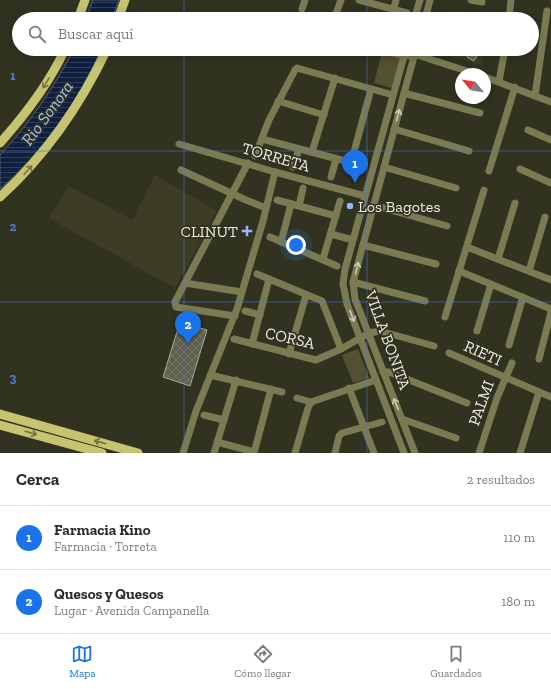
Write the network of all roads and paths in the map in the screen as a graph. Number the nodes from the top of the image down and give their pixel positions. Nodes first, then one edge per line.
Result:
1 (85, 0) edge
2 (125, 0) edge
3 (305, 0) edge
4 (341, 0) edge
5 (359, 0) edge
6 (396, 0) edge
7 (420, 0) edge
8 (430, 0) edge
9 (471, 0) edge
10 (511, 0) edge
11 (482, 2) dead end
12 (302, 8) dead end
13 (393, 9) junction
14 (547, 11) dead end
15 (81, 12) edge
16 (121, 12) edge
17 (337, 12) edge
18 (392, 12) edge
19 (403, 12) edge
20 (416, 12) edge
21 (427, 12) edge
22 (510, 12) edge
23 (62, 56) edge
24 (104, 56) edge
25 (404, 56) edge
26 (414, 56) edge
27 (426, 56) edge
28 (504, 56) edge
29 (459, 68) edge
30 (334, 78) junction
31 (491, 79) edge
32 (499, 81) junction
33 (515, 87) junction
34 (371, 89) junction
35 (404, 93) junction
36 (393, 95) junction
37 (535, 96) junction
38 (278, 101) junction
39 (551, 102) edge
40 (480, 112) dead end
41 (324, 115) junction
42 (394, 129) junction
43 (528, 130) dead end
44 (262, 139) junction
45 (551, 140) edge
46 (0, 143) edge
47 (179, 144) dead end
48 (299, 149) junction
49 (469, 151) dead end
50 (312, 152) junction
51 (254, 156) dead end
52 (336, 159) junction
53 (248, 163) junction
54 (351, 163) junction
55 (364, 166) dead end
56 (293, 167) dead end
57 (384, 167) junction
58 (520, 169) dead end
59 (181, 170) dead end
60 (489, 171) dead end
61 (275, 172) junction
62 (331, 177) dead end
63 (551, 183) edge
64 (303, 188) dead end
65 (456, 188) dead end
66 (484, 190) dead end
67 (233, 194) junction
68 (365, 196) junction
69 (0, 197) edge
70 (278, 200) dead end
71 (340, 201) dead end
72 (515, 203) dead end
73 (291, 204) junction
74 (299, 206) junction
75 (373, 206) junction
76 (266, 208) junction
77 (336, 216) junction
78 (545, 217) dead end
79 (447, 226) dead end
80 (331, 234) junction
81 (270, 237) dead end
82 (353, 240) junction
83 (281, 242) junction
84 (363, 245) junction
85 (467, 247) junction
86 (323, 259) junction
87 (498, 259) junction
88 (436, 264) dead end
89 (338, 266) dead end
90 (459, 271) junction
91 (529, 271) junction
92 (257, 274) dead end
93 (269, 279) junction
94 (551, 280) edge
95 (353, 282) junction
96 (185, 283) junction
97 (491, 284) junction
98 (242, 292) junction
99 (306, 295) junction
100 (523, 297) junction
101 (425, 301) dead end
102 (551, 309) edge
103 (245, 311) dead end
104 (551, 312) edge
105 (260, 315) junction
106 (235, 316) junction
107 (445, 317) dead end
108 (477, 331) dead end
109 (369, 333) junction
110 (360, 338) junction
111 (234, 339) dead end
112 (252, 344) junction
113 (509, 345) dead end
114 (434, 346) dead end
115 (341, 349) junction
116 (449, 352) dead end
117 (289, 354) junction
118 (539, 359) dead end
119 (512, 363) dead end
120 (383, 372) junction
121 (210, 375) junction
122 (505, 378) junction
123 (236, 380) junction
124 (376, 380) junction
125 (349, 388) junction
126 (271, 389) junction
127 (282, 392) dead end
128 (539, 392) junction
129 (551, 397) edge
130 (298, 398) dead end
131 (311, 402) junction
132 (467, 403) dead end
133 (0, 414) edge
134 (204, 415) dead end
135 (402, 419) junction
136 (224, 420) junction
137 (382, 422) dead end
138 (0, 425) edge
139 (364, 427) junction
140 (65, 432) junction
141 (456, 438) dead end
142 (62, 442) junction
143 (217, 442) junction
144 (254, 452) edge
145 (102, 453) edge
146 (138, 453) edge
147 (183, 453) edge
148 (214, 453) edge
149 (295, 453) edge
150 (335, 453) edge
151 (374, 453) edge
152 (404, 453) edge
153 (415, 453) edge
154 (479, 453) edge
155 (520, 453) edge

1 - 15 main road
2 - 16 main road
3 - 12 street
4 - 17 street
5 - 13 street
6 - 13 street
7 - 20 street
8 - 21 street
9 - 11 street
10 - 22 street
13 - 18 street
13 - 19 street
14 - 37 street
23 -> 46 main road
69 -> 24 main road
25 - 36 street, VILLA BONITA
26 - 35 street, VILLA BONITA
27 - 29 street
28 - 32 street
30 - 34 street
30 - 38 street
30 - 41 street
31 - 32 street
32 - 33 street
33 - 37 street
33 - 60 street
34 - 36 street
34 - 54 street
35 - 40 street
42 -> 35 street, VILLA BONITA
36 - 68 street, VILLA BONITA
37 - 39 street
38 - 41 street
38 - 44 street
41 - 50 street
42 - 49 street
42 - 57 street, VILLA BONITA
43 - 45 street
44 - 48 street
44 - 51 street
47 - 53 street, TORRETA
48 - 50 street
48 - 56 street
50 - 52 street
52 - 54 street
52 - 62 street
53 - 61 street, TORRETA
53 - 67 street
54 - 55 street
57 - 65 street
57 - 75 street, VILLA BONITA
58 - 63 street
59 - 67 street
61 - 68 street, TORRETA
61 - 76 street
64 - 74 street
66 - 85 street
67 - 76 street
67 - 96 street
68 - 82 street, VILLA BONITA
70 - 73 street
71 - 77 street
72 - 87 street
73 - 74 street
73 - 83 street
74 - 77 street
75 - 79 street
75 - 84 street, VILLA BONITA
76 - 98 street
77 - 80 street
78 - 91 street
80 - 82 street
80 - 86 street
81 - 83 street
82 -> 110 street, VILLA BONITA
83 - 86 street
84 - 88 street
95 -> 84 street, VILLA BONITA
85 - 87 street
85 - 90 street
86 - 89 street
87 - 91 street
90 - 97 street
90 - 107 street
91 - 94 street
92 - 93 street
93 - 99 street
93 - 105 street
95 - 101 street
95 - 109 street, VILLA BONITA
96 - 98 street
96 - 106 street
97 - 100 street
97 - 108 street
98 - 106 street
99 - 115 street
99 - 117 street
100 - 102 street
100 - 113 street
103 - 105 street
104 - 118 street
105 - 112 street
106 - 121 street
109 - 110 street, CORSA
109 - 114 street
109 - 120 street, VILLA BONITA
110 - 115 street, CORSA
110 - 124 street, VILLA BONITA
111 - 112 street, CORSA
112 - 117 street, CORSA
115 - 117 street, CORSA
116 - 122 street, RIETI
119 - 122 street, PALMI
120 - 132 street
135 -> 120 street, VILLA BONITA
121 - 123 street
121 - 147 street
122 - 128 street, RIETI
122 - 154 street, PALMI
123 - 126 street
123 - 136 street
124 - 125 street
124 - 152 street, VILLA BONITA
125 - 131 street
125 - 139 street
126 - 127 street
126 - 144 street
128 - 129 street, RIETI
128 - 155 street
130 - 131 street
131 - 149 street
133 - 140 main road
134 - 136 street
135 - 141 street
135 - 153 street, VILLA BONITA
136 - 143 street
137 - 139 street
138 -> 142 main road
139 - 150 street
139 - 151 street
140 - 142 main road
146 -> 140 main road
142 - 145 main road
143 - 144 street
143 - 148 street

